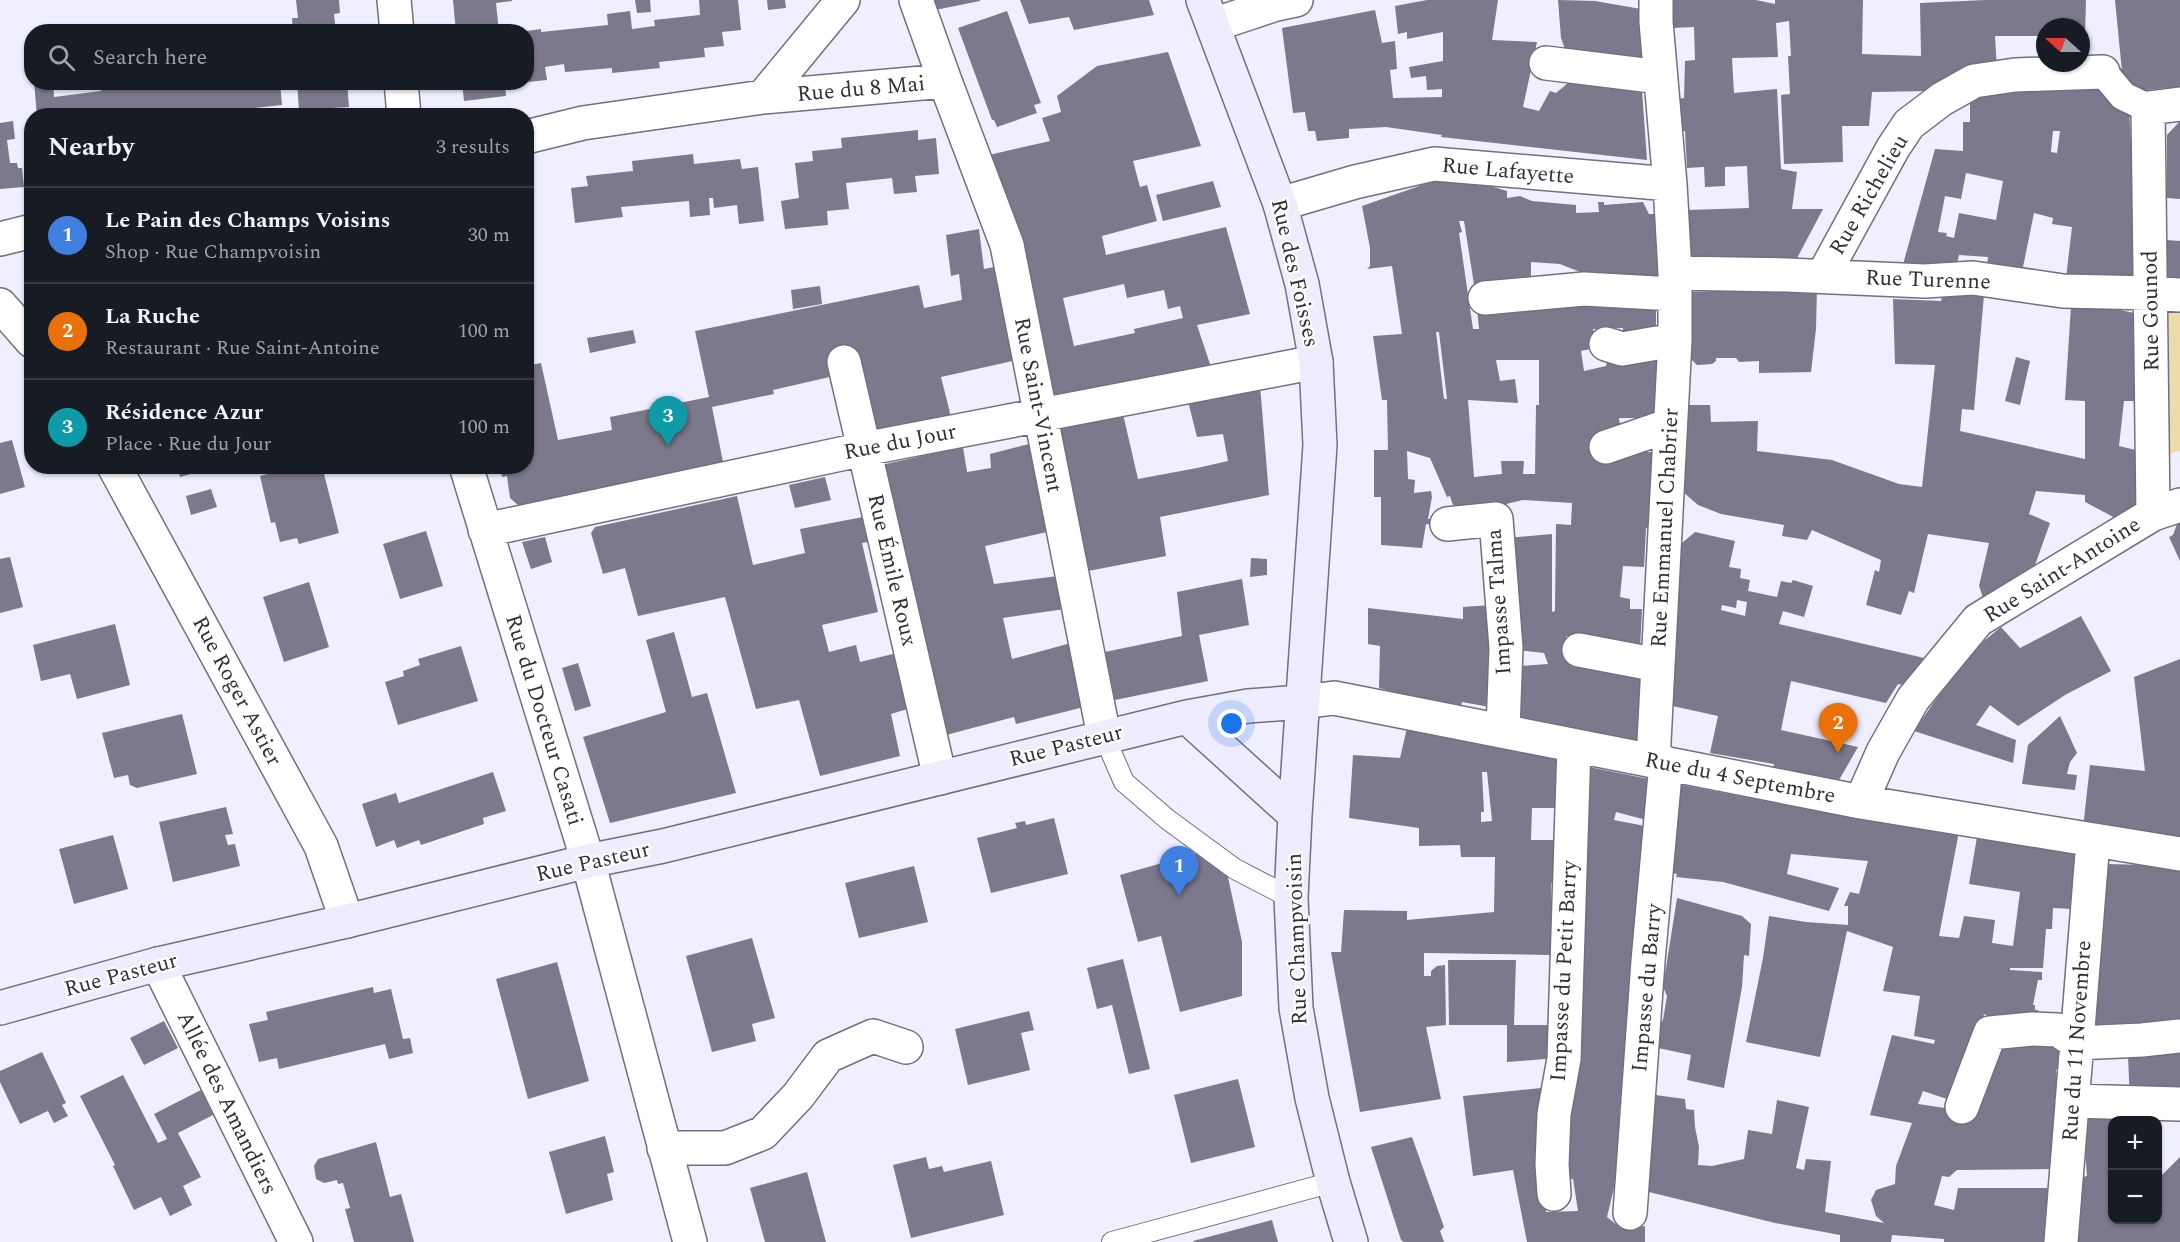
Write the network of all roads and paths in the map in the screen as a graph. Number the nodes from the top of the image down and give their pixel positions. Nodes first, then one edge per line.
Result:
1 (394, 0) edge
2 (843, 0) edge
3 (916, 0) edge
4 (1296, 0) edge
5 (1656, 0) edge
6 (1208, 12) edge
7 (396, 24) edge
8 (1546, 63) dead end
9 (2103, 72) joint
10 (1660, 77) junction
11 (945, 81) junction
12 (402, 90) edge
13 (763, 97) junction
14 (2180, 104) edge
15 (403, 108) edge
16 (2148, 108) junction
17 (534, 135) edge
18 (1670, 184) junction
19 (1280, 204) junction
20 (24, 233) edge
21 (0, 239) edge
22 (1829, 276) junction
23 (1674, 284) junction
24 (2165, 294) edge
25 (1485, 298) dead end
26 (0, 305) edge
27 (24, 332) edge
28 (1675, 340) junction
29 (1606, 344) dead end
30 (844, 362) dead end
31 (1316, 362) junction
32 (1040, 414) junction
33 (1670, 425) junction
34 (1606, 447) dead end
35 (864, 449) junction
36 (118, 474) edge
37 (468, 474) edge
38 (2167, 510) edge
39 (1447, 524) dead end
40 (485, 530) junction
41 (1579, 650) dead end
42 (1658, 665) junction
43 (1302, 702) junction
44 (1187, 717) junction
45 (1503, 730) junction
46 (1104, 736) junction
47 (1574, 747) junction
48 (1660, 762) junction
49 (940, 778) junction
50 (1861, 802) junction
51 (1294, 815) junction
52 (2093, 841) junction
53 (2180, 854) edge
54 (588, 861) junction
55 (1291, 898) junction
56 (347, 921) junction
57 (159, 964) junction
58 (0, 1008) edge
59 (2180, 1036) edge
60 (2077, 1043) junction
61 (906, 1047) dead end
62 (2072, 1101) junction
63 (2180, 1104) edge
64 (1962, 1107) dead end
65 (664, 1148) junction
66 (1333, 1182) junction
67 (1554, 1194) dead end
68 (1630, 1213) dead end
69 (296, 1242) edge
70 (690, 1242) edge
71 (1112, 1242) edge
72 (1351, 1242) edge
73 (2061, 1242) edge

1 - 7 street
2 - 13 street, Rue du 8 Mai
3 - 11 street, Rue du 8 Mai
4 - 6 street
5 - 10 street, Rue Emmanuel Chabrier
6 - 19 main road, Rue des Foisses
8 - 10 street
9 - 16 street, Rue Richelieu
9 - 22 street, Rue Richelieu
10 - 18 street, Rue Emmanuel Chabrier
11 - 13 street, Rue du 8 Mai
11 - 32 street, Rue Saint-Vincent
12 - 15 street
13 - 17 street, Rue du 8 Mai
14 - 16 street
16 - 24 street, Rue Gounod
18 - 19 street, Rue Lafayette
18 - 23 street, Rue Emmanuel Chabrier
19 - 31 main road, Rue des Foisses
20 - 21 street
22 - 23 street, Rue Turenne
22 - 24 street, Rue Turenne
23 - 25 street
23 - 28 street, Rue Emmanuel Chabrier
24 - 38 street, Rue Gounod
26 - 27 street
28 - 29 street
28 - 33 street, Rue Emmanuel Chabrier
30 - 35 street, Rue Émile Roux
31 - 32 street, Rue du Jour
31 - 43 main road, Rue des Foisses
32 - 35 street, Rue du Jour
32 - 46 street, Rue Saint-Vincent
33 - 34 street
33 - 42 street, Rue Emmanuel Chabrier
35 - 40 street, Rue du Jour
35 - 49 street, Rue Émile Roux
36 - 56 street, Rue Roger Astier
37 - 40 street, Rue du Docteur Casati
38 - 50 street, Rue Saint-Antoine
39 - 45 street, Impasse Talma
40 - 54 street, Rue du Docteur Casati
41 - 42 street
42 - 48 street, Rue Emmanuel Chabrier
43 - 44 main road, Rue Pasteur
43 - 45 street, Rue du 4 Septembre
43 - 51 main road, Rue Champvoisin
44 - 46 main road, Rue Pasteur
44 - 51 main road
45 - 47 street, Rue du 4 Septembre
46 - 49 main road, Rue Pasteur
46 - 55 lane
47 - 48 street, Rue du 4 Septembre
47 - 67 street, Impasse du Petit Barry
48 - 50 street, Rue du 4 Septembre
48 - 68 street, Impasse du Barry
49 - 54 main road, Rue Pasteur
50 - 52 street, Rue du 4 Septembre
51 - 55 main road, Rue Champvoisin
52 - 53 street, Rue du 4 Septembre
52 - 60 street, Rue du 11 Novembre
54 - 56 main road, Rue Pasteur
54 - 65 street, Rue du Docteur Casati
55 - 66 main road, Rue Champvoisin
56 - 57 main road, Rue Pasteur
57 - 58 main road, Rue Pasteur
57 - 69 street, Allée des Amandiers
59 - 60 street
60 - 62 street, Rue du 11 Novembre
60 - 64 street
61 - 65 street
62 - 63 street
62 - 73 street, Rue du 11 Novembre
65 - 70 street, Rue du Docteur Casati
66 - 71 lane
66 - 72 main road, Rue Champvoisin

